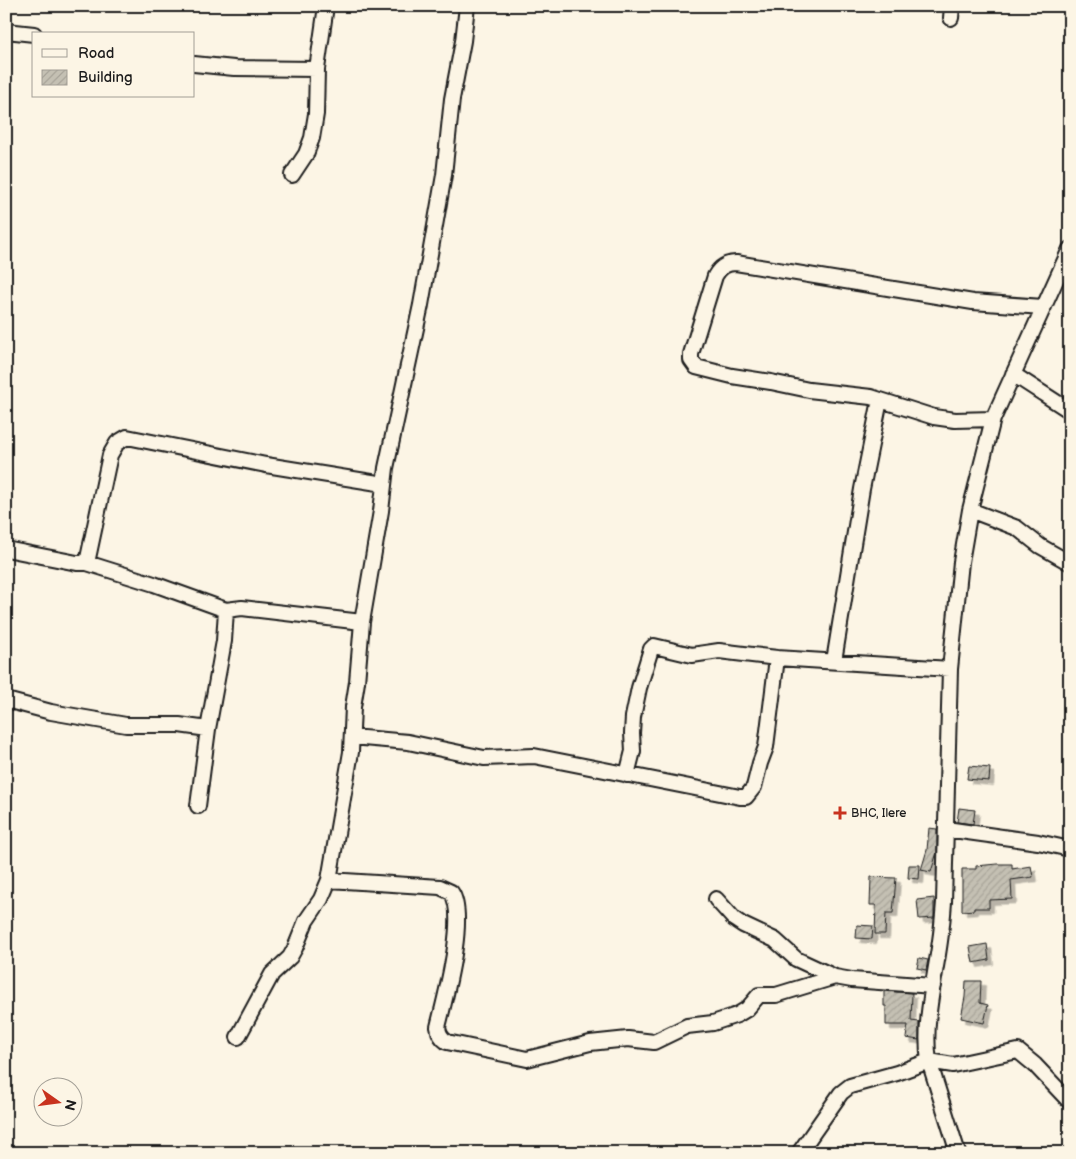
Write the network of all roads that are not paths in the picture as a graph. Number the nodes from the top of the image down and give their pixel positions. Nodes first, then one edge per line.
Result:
1 (326, 6) edge
2 (467, 6) edge
3 (6, 31) edge
4 (32, 34) edge
5 (195, 64) edge
6 (317, 69) junction
7 (292, 175) dead end
8 (1070, 249) edge
9 (1043, 307) junction
10 (1013, 374) junction
11 (880, 400) junction
12 (1070, 411) edge
13 (993, 419) junction
14 (384, 484) junction
15 (970, 510) junction
16 (6, 549) edge
17 (87, 563) junction
18 (1070, 563) edge
19 (226, 610) junction
20 (362, 622) junction
21 (777, 658) junction
22 (834, 662) junction
23 (950, 669) junction
24 (6, 700) edge
25 (208, 729) junction
26 (352, 737) junction
27 (627, 775) junction
28 (198, 806) dead end
29 (946, 828) junction
30 (1070, 849) edge
31 (329, 880) junction
32 (716, 899) dead end
33 (835, 977) junction
34 (933, 986) junction
35 (238, 1037) dead end
36 (929, 1061) junction
37 (1070, 1102) edge
38 (799, 1153) edge
39 (958, 1153) edge

1 - 6 street
2 - 14 street
3 - 4 street
5 - 6 street
6 - 7 street
8 - 9 street
9 - 10 street
9 - 11 street
10 - 12 street
10 - 13 street
11 - 13 street
11 - 22 street
13 - 15 street
14 - 17 street
14 - 20 street
15 - 18 street
15 - 23 street
16 - 17 street
17 - 19 street
19 - 20 street
19 - 25 street
20 - 26 street
21 - 22 street
21 - 27 street
21 - 27 street
22 - 23 street
23 - 29 street
24 - 25 street
25 - 28 street
26 - 27 street
26 - 31 street
29 - 30 street
29 - 34 street
31 - 33 street
31 - 35 street
32 - 33 street
33 - 34 street
34 - 36 street
36 - 37 street
36 - 38 street
36 - 39 street

